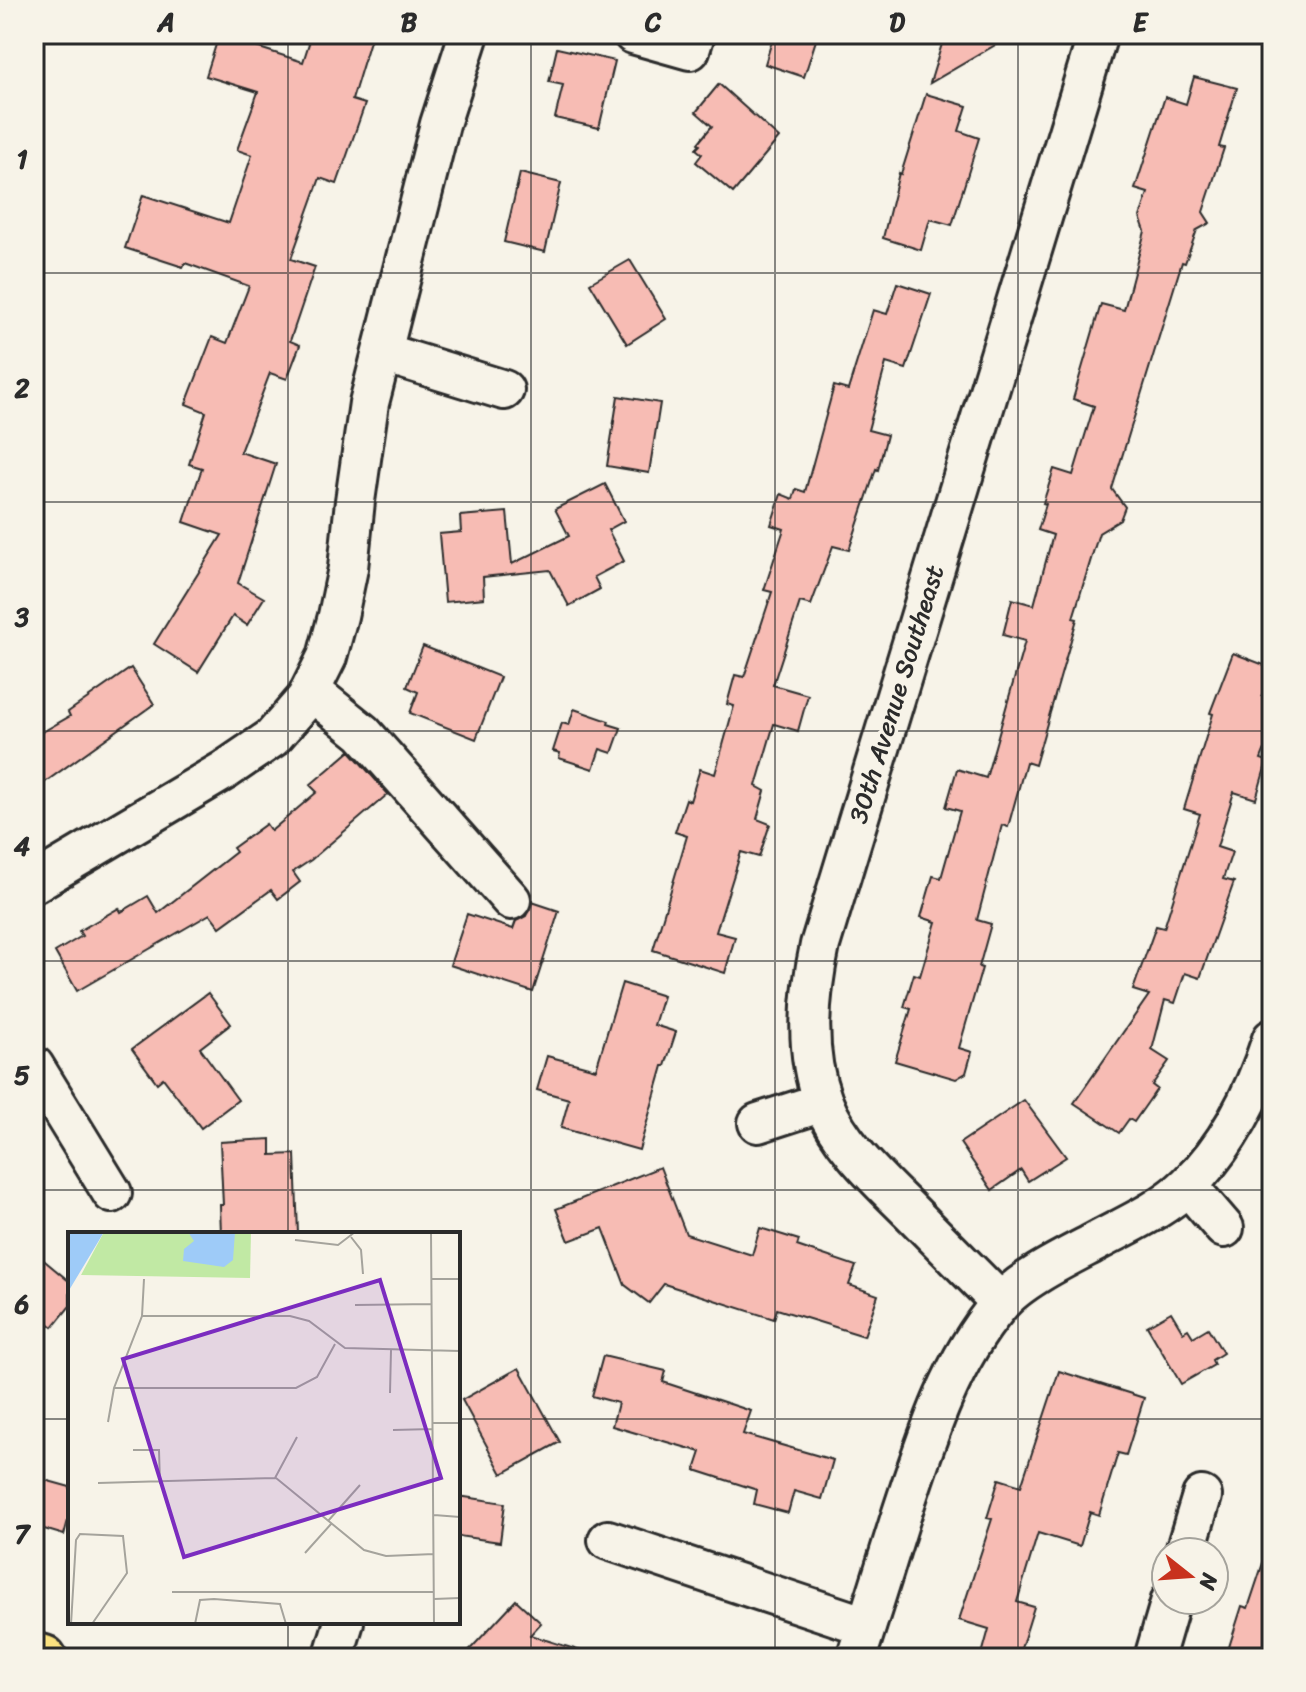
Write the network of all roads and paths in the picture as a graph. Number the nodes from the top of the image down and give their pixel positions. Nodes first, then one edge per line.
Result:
1 (469, 34) edge
2 (633, 34) edge
3 (695, 34) edge
4 (1098, 34) edge
5 (384, 353) junction
6 (504, 390) dead end
7 (311, 691) junction
8 (34, 883) edge
9 (511, 900) dead end
10 (1272, 1039) edge
11 (34, 1066) edge
12 (823, 1102) junction
13 (758, 1123) dead end
14 (1188, 1186) junction
15 (112, 1193) dead end
16 (1224, 1228) dead end
17 (1000, 1302) junction
18 (1202, 1496) dead end
19 (1190, 1536) edge
20 (608, 1540) dead end
21 (1166, 1616) edge
22 (343, 1624) edge
23 (861, 1642) edge
24 (34, 1655) edge
25 (44, 1658) edge
26 (333, 1658) edge
27 (1154, 1658) edge

1 - 5 street
2 - 3 street
4 - 12 street, 30th Avenue Southeast
5 - 6 street
5 - 7 street
7 - 8 street
7 - 9 street
10 - 14 street
11 - 15 street
12 - 13 street
12 - 17 street, 30th Avenue Southeast
14 - 16 street
14 - 17 street
17 - 23 street
18 - 19 street
20 - 23 street
21 - 27 street
22 - 26 street
24 - 25 main road

